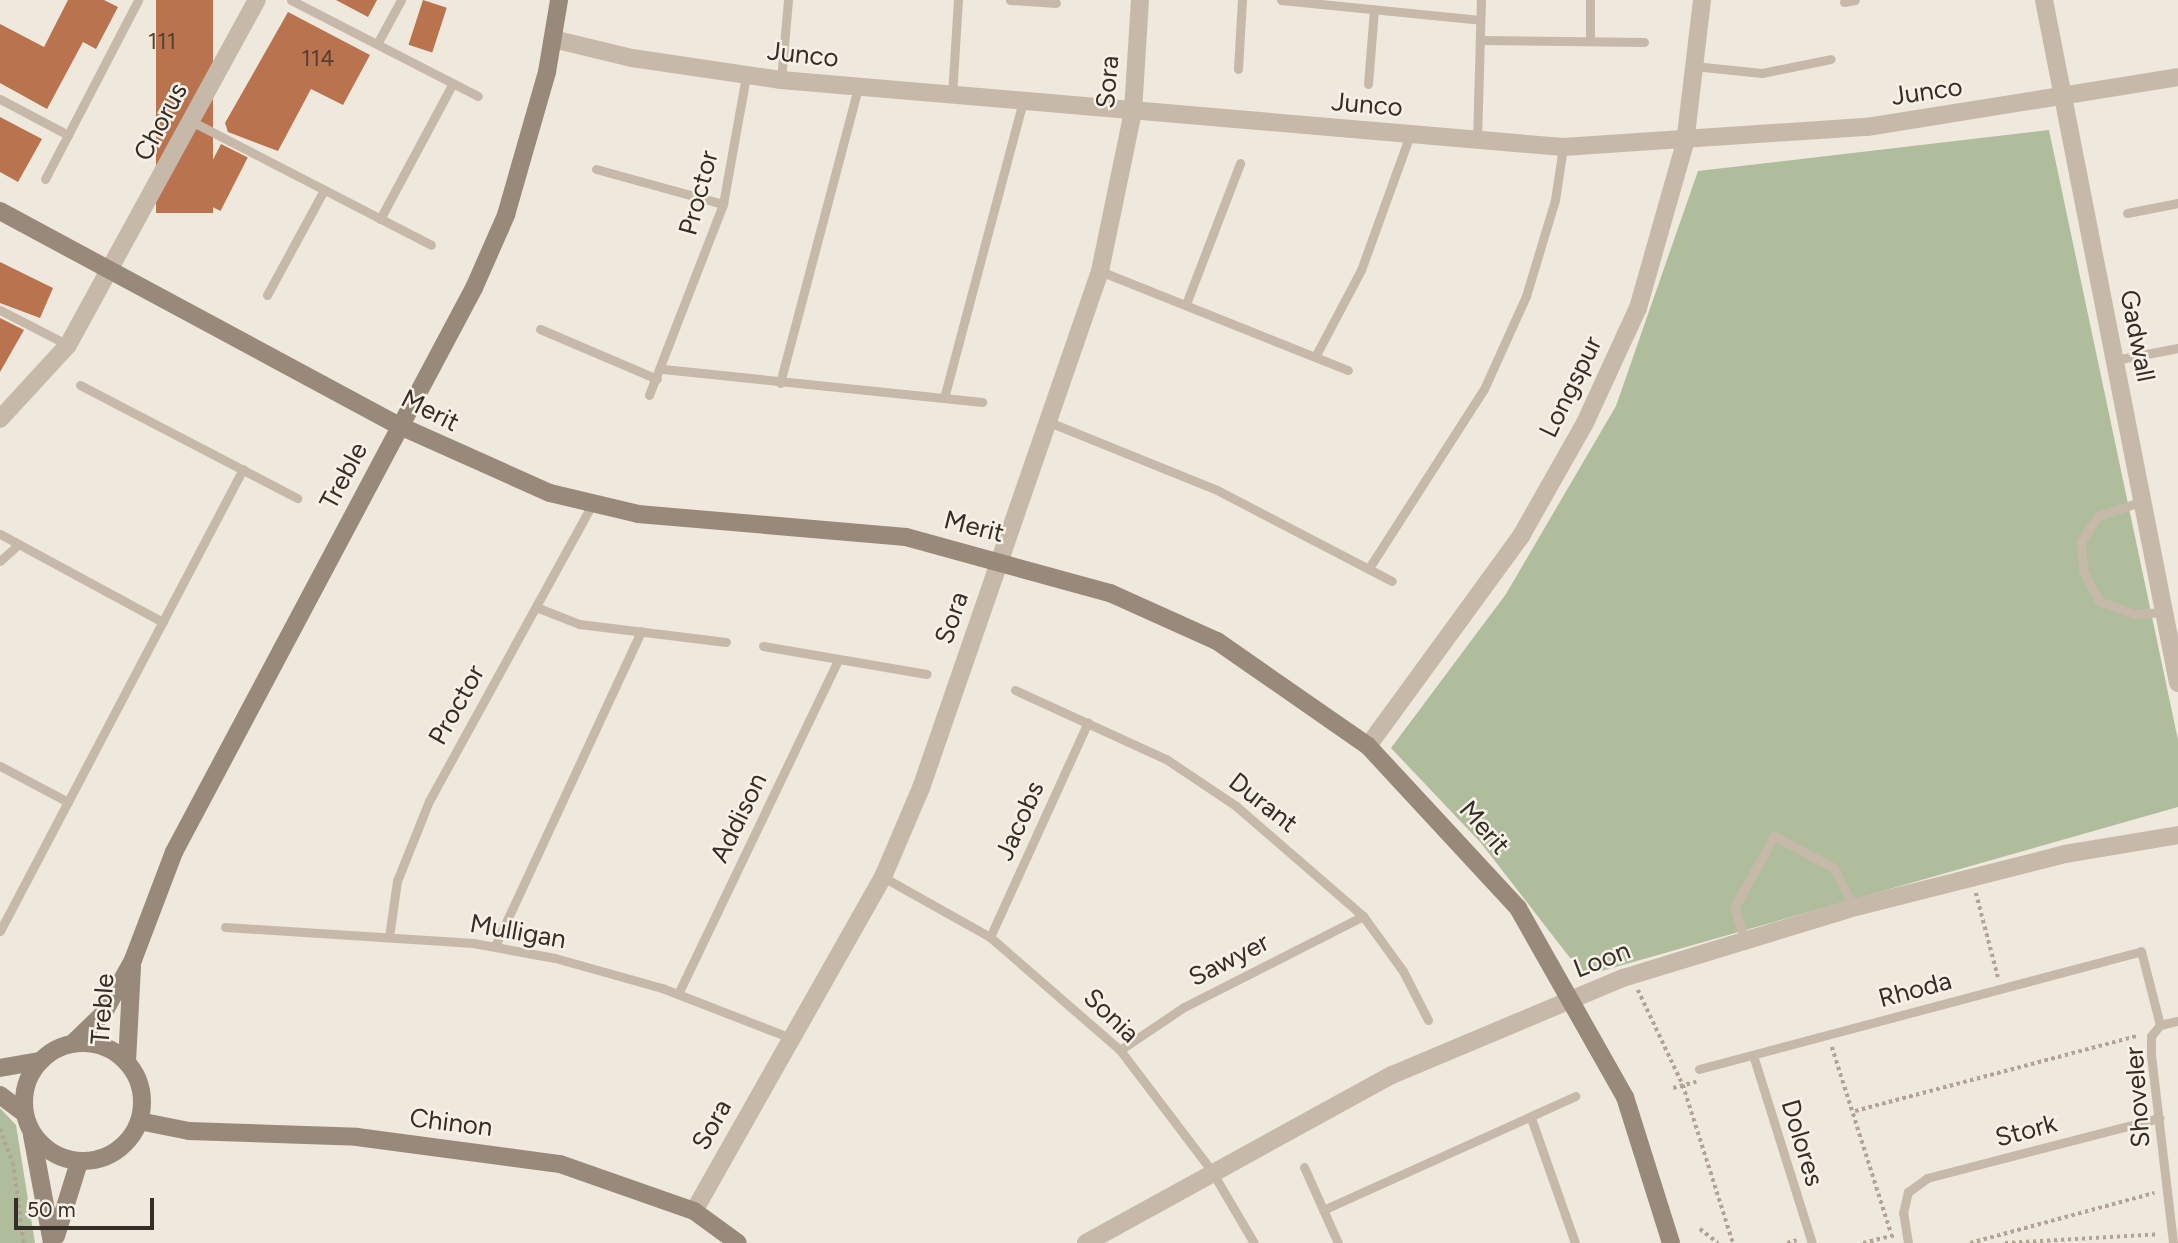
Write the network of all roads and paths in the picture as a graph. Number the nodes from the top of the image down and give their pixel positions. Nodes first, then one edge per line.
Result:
1 (138, 0) edge
2 (257, 0) edge
3 (291, 0) edge
4 (401, 0) edge
5 (559, 0) edge
6 (788, 0) edge
7 (958, 0) edge
8 (1010, 0) edge
9 (1140, 0) edge
10 (1242, 0) edge
11 (1281, 0) edge
12 (1393, 0) edge
13 (1481, 0) edge
14 (1590, 0) edge
15 (1702, 0) edge
16 (1855, 0) edge
17 (2044, 0) edge
18 (1844, 2) dead end
19 (1056, 3) dead end
20 (1374, 9) junction
21 (1393, 12) junction
22 (1480, 20) junction
23 (553, 39) junction
24 (1480, 40) junction
25 (1590, 41) junction
26 (1644, 41) dead end
27 (377, 44) junction
28 (1831, 59) dead end
29 (1694, 65) junction
30 (1238, 69) dead end
31 (746, 76) junction
32 (2178, 76) edge
33 (781, 80) junction
34 (453, 83) junction
35 (1368, 84) dead end
36 (858, 87) junction
37 (952, 95) junction
38 (478, 96) dead end
39 (0, 99) edge
40 (2062, 100) junction
41 (1023, 101) junction
42 (1133, 111) junction
43 (191, 121) junction
44 (68, 135) junction
45 (1410, 135) junction
46 (1477, 141) junction
47 (1685, 143) junction
48 (1563, 147) junction
49 (1240, 163) dead end
50 (596, 169) dead end
51 (45, 180) dead end
52 (324, 190) junction
53 (2178, 203) edge
54 (723, 204) junction
55 (0, 211) edge
56 (2127, 214) dead end
57 (380, 219) junction
58 (431, 245) dead end
59 (111, 268) junction
60 (1100, 271) junction
61 (267, 295) dead end
62 (1186, 304) junction
63 (0, 310) edge
64 (540, 329) dead end
65 (68, 345) junction
66 (2178, 348) edge
67 (1316, 355) junction
68 (2115, 360) junction
69 (663, 369) junction
70 (1349, 370) dead end
71 (657, 379) junction
72 (780, 383) junction
73 (80, 385) dead end
74 (649, 395) dead end
75 (944, 398) junction
76 (982, 402) dead end
77 (0, 419) edge
78 (1049, 422) junction
79 (400, 426) junction
80 (243, 469) junction
81 (297, 498) dead end
82 (2143, 501) junction
83 (592, 505) junction
84 (0, 534) edge
85 (19, 544) junction
86 (1000, 560) junction
87 (0, 561) edge
88 (1369, 568) junction
89 (1392, 580) dead end
90 (536, 607) junction
91 (2164, 612) junction
92 (163, 622) junction
93 (641, 631) junction
94 (726, 642) dead end
95 (763, 646) dead end
96 (838, 660) junction
97 (927, 674) dead end
98 (2178, 682) edge
99 (1015, 690) dead end
100 (1088, 722) junction
101 (1368, 746) junction
102 (0, 766) edge
103 (68, 802) junction
104 (2178, 835) edge
105 (883, 877) junction
106 (1972, 878) junction
107 (1854, 908) junction
108 (1363, 916) junction
109 (225, 927) dead end
110 (0, 931) edge
111 (389, 937) junction
112 (990, 937) junction
113 (1745, 941) junction
114 (495, 946) junction
115 (2141, 951) joint
116 (133, 960) junction
117 (1631, 976) junction
118 (2002, 989) junction
119 (678, 995) junction
120 (1573, 999) junction
121 (1428, 1020) dead end
122 (2178, 1021) edge
123 (2158, 1028) junction
124 (1827, 1035) junction
125 (791, 1038) junction
126 (73, 1043) junction
127 (1120, 1050) junction
128 (1753, 1055) junction
129 (40, 1061) junction
130 (127, 1062) junction
131 (0, 1068) edge
132 (1699, 1069) joint
133 (1683, 1085) junction
134 (1673, 1088) dead end
135 (0, 1095) edge
136 (1576, 1096) dead end
137 (1855, 1111) junction
138 (25, 1114) junction
139 (1531, 1118) junction
140 (2159, 1118) junction
141 (139, 1121) junction
142 (0, 1129) edge
143 (32, 1132) junction
144 (79, 1162) junction
145 (1304, 1167) dead end
146 (1211, 1170) junction
147 (2167, 1190) junction
148 (1323, 1210) junction
149 (694, 1211) junction
150 (1700, 1229) dead end
151 (1906, 1232) junction
152 (1892, 1236) junction
153 (2172, 1238) edge
154 (24, 1243) edge
155 (53, 1243) edge
156 (738, 1243) edge
157 (1086, 1243) edge
158 (1254, 1243) edge
159 (1338, 1243) edge
160 (1575, 1243) edge
161 (1671, 1243) edge
162 (1718, 1243) edge
163 (1733, 1243) edge
164 (1812, 1243) edge
165 (1863, 1243) edge
166 (1908, 1243) edge
167 (1970, 1243) edge
168 (2005, 1243) edge

1 - 44 lane
2 - 43 street, Chorus
3 - 27 lane
4 - 27 lane
5 - 23 street, Treble
6 - 33 lane
7 - 37 lane
8 - 19 lane
9 - 42 street, Sora
10 - 30 lane
11 - 20 lane
12 - 21 lane
13 - 22 lane
14 - 25 lane
15 - 29 street, Longspur
16 - 18 lane
17 - 40 street, Gadwall
20 - 21 lane
20 - 35 lane
21 - 22 lane
22 - 24 lane
23 - 31 street, Junco
23 - 79 street, Treble
24 - 25 lane
24 - 46 lane
25 - 26 lane
27 - 34 lane
28 - 29 lane
29 - 47 street, Longspur
31 - 33 street, Junco
31 - 54 lane, Proctor
32 - 40 street, Junco
33 - 36 street, Junco
34 - 38 lane
34 - 57 lane
36 - 37 street, Junco
36 - 72 lane
37 - 41 street, Junco
39 - 44 lane
40 - 47 street, Junco
40 - 68 street, Gadwall
41 - 42 street, Junco
41 - 75 lane
42 - 45 street, Junco
42 - 60 street, Sora
43 - 52 lane
43 - 59 street, Chorus
44 - 51 lane
45 - 46 street, Junco
45 - 67 lane
46 - 48 street, Junco
47 - 48 street, Junco
47 - 101 street, Longspur
48 - 88 lane
49 - 62 lane
50 - 54 lane
52 - 57 lane
52 - 61 lane
53 - 56 lane
54 - 69 lane, Proctor
55 - 59 street, Merit
57 - 58 lane
59 - 65 street, Chorus
59 - 79 street, Merit
60 - 62 lane
60 - 78 street, Sora
62 - 67 lane
63 - 65 lane
64 - 71 lane
65 - 77 street, Chorus
66 - 68 lane
67 - 70 lane
68 - 82 street, Gadwall
69 - 71 lane, Proctor
69 - 72 lane
71 - 74 lane, Proctor
72 - 75 lane
73 - 80 lane
75 - 76 lane
78 - 86 street, Sora
78 - 88 lane
79 - 83 street, Merit
79 - 116 street, Treble
80 - 81 lane
80 - 92 lane
82 - 91 street, Gadwall
82 - 91 lane
83 - 86 street, Merit
83 - 90 lane, Proctor
84 - 85 lane
85 - 87 lane
85 - 92 lane
86 - 101 street, Merit
86 - 105 street, Sora
88 - 89 lane
90 - 93 lane
90 - 111 lane, Proctor
91 - 98 street, Gadwall
92 - 103 lane
93 - 94 lane
93 - 114 lane
95 - 96 lane
96 - 97 lane
96 - 119 lane, Addison
99 - 100 lane, Durant
100 - 108 lane, Durant
100 - 112 lane, Jacobs
101 - 120 street, Merit
102 - 103 lane
103 - 110 lane
104 - 106 street, Loon
105 - 112 lane, Sonia
105 - 125 street, Sora
106 - 107 street, Loon
106 - 118 path
107 - 113 street, Loon
107 - 113 lane
108 - 121 lane, Durant
108 - 127 lane, Sawyer
109 - 111 lane, Mulligan
111 - 114 lane, Mulligan
112 - 127 lane, Sonia
113 - 117 street, Loon
114 - 119 lane, Mulligan
115 - 118 lane, Rhoda
115 - 123 lane, Shoveler
116 - 126 street, Treble
116 - 130 street, Treble
117 - 120 street, Loon
117 - 133 path
118 - 124 lane, Rhoda
119 - 125 lane, Mulligan
120 - 146 street, Loon
120 - 161 street, Merit
122 - 123 lane
123 - 137 path
123 - 140 lane, Shoveler
124 - 128 lane, Rhoda
124 - 137 path
125 - 149 street, Sora
126 - 129 street
126 - 130 street
127 - 146 lane, Sonia
128 - 132 lane, Rhoda
128 - 164 lane, Dolores
129 - 131 street
129 - 138 street
130 - 141 street
132 - 133 path
133 - 134 path
133 - 163 path
135 - 138 street
136 - 139 lane
137 - 152 path
138 - 143 street
139 - 148 lane
139 - 160 lane
140 - 147 lane, Shoveler
140 - 151 lane, Stork
141 - 144 street
141 - 149 street, Chinon
142 - 154 path
143 - 144 street
143 - 155 street
144 - 155 street
145 - 148 lane
146 - 157 street, Loon
146 - 158 lane, Sonia
147 - 153 lane, Shoveler
147 - 167 path
148 - 159 lane
149 - 156 street, Chinon
150 - 162 path
151 - 152 path
151 - 166 lane
152 - 165 path
153 - 168 path

